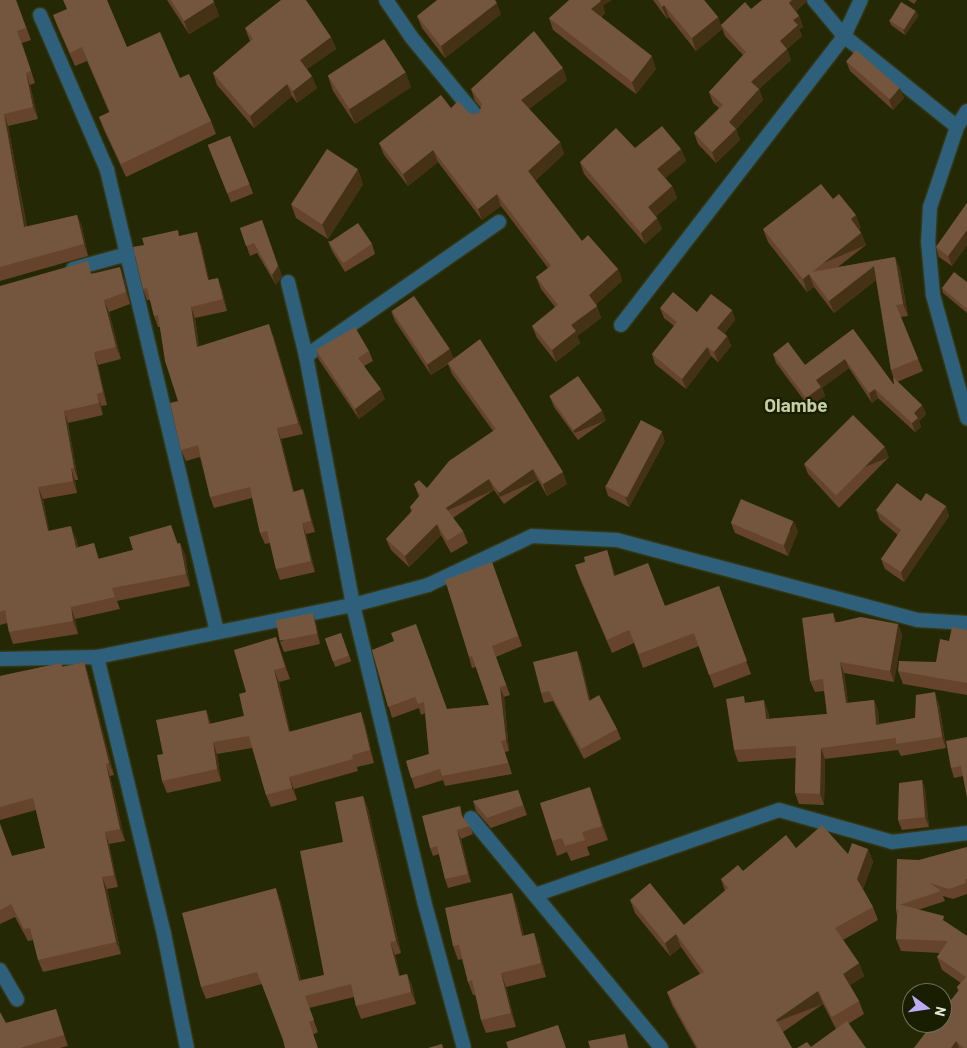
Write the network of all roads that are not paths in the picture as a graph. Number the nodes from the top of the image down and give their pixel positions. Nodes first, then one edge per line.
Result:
1 (386, 0) edge
2 (814, 0) edge
3 (861, 0) edge
4 (40, 15) dead end
5 (844, 36) junction
6 (967, 111) edge
7 (478, 118) edge
8 (957, 127) junction
9 (500, 222) dead end
10 (128, 254) junction
11 (61, 273) edge
12 (288, 282) dead end
13 (621, 325) dead end
14 (306, 356) junction
15 (967, 418) edge
16 (353, 605) junction
17 (967, 623) edge
18 (217, 630) junction
19 (97, 657) junction
20 (0, 658) edge
21 (471, 818) dead end
22 (967, 833) edge
23 (535, 895) junction
24 (0, 970) edge
25 (17, 999) dead end
26 (187, 1048) edge
27 (464, 1048) edge
28 (661, 1048) edge

1 - 7 street
2 - 5 street
3 - 5 street
4 - 10 street
5 - 8 street
5 - 13 street
6 - 8 street
8 - 15 street
9 - 14 street
10 - 11 street
10 - 18 street
12 - 14 street
14 - 16 street
16 - 17 street
16 - 18 street
16 - 27 street
18 - 19 street
19 - 20 street
19 - 26 street
21 - 23 street
22 - 23 street
23 - 28 street
24 - 25 street

